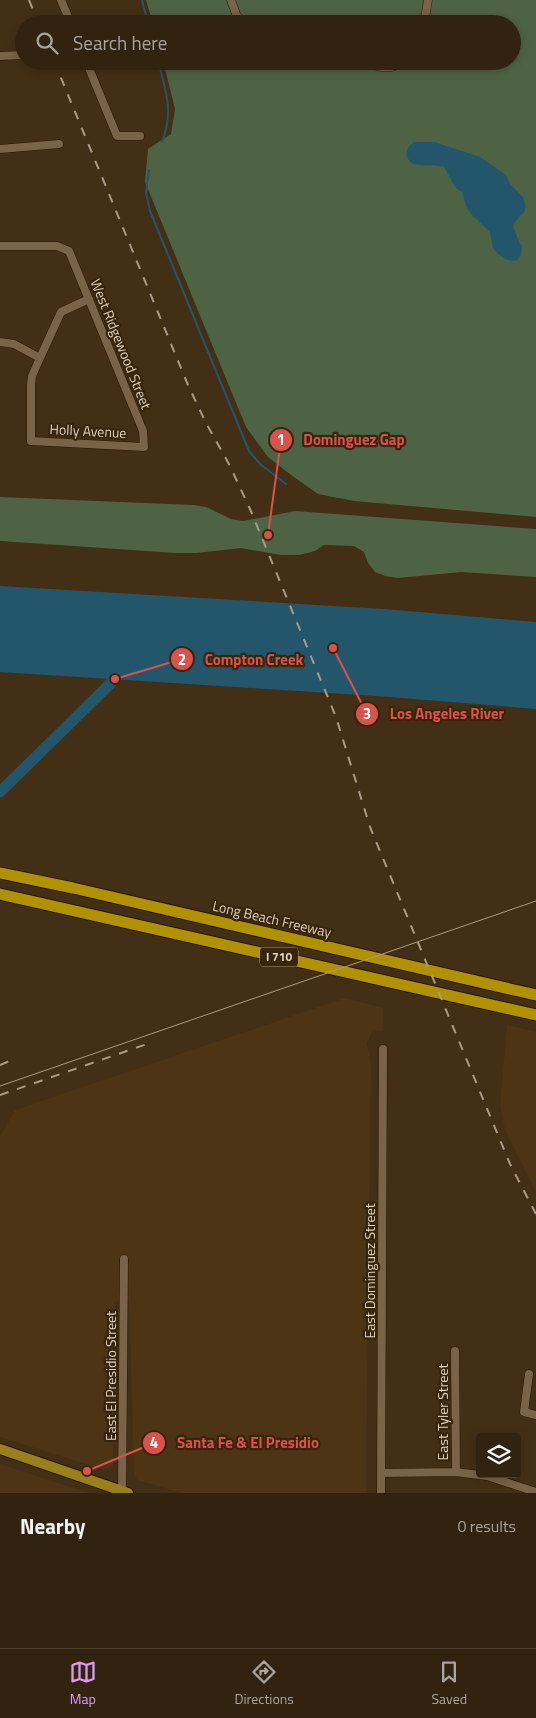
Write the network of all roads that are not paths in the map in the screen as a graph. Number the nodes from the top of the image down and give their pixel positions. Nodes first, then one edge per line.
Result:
1 (61, 0) edge
2 (231, 0) edge
3 (428, 0) edge
4 (67, 15) edge
5 (237, 15) edge
6 (426, 15) edge
7 (0, 56) edge
8 (15, 56) edge
9 (90, 70) edge
10 (140, 136) dead end
11 (59, 144) dead end
12 (0, 149) edge
13 (0, 246) edge
14 (89, 299) junction
15 (0, 342) edge
16 (40, 358) junction
17 (144, 447) joint
18 (0, 873) edge
19 (0, 894) edge
20 (536, 995) edge
21 (536, 1015) edge
22 (383, 1049) dead end
23 (124, 1259) dead end
24 (455, 1351) dead end
25 (529, 1374) dead end
26 (536, 1415) edge
27 (0, 1449) edge
28 (456, 1472) junction
29 (381, 1473) junction
30 (536, 1492) edge
31 (124, 1493) edge
32 (381, 1493) edge

1 - 4 street
2 - 5 street
3 - 6 street
7 - 8 street
9 - 10 street
11 - 12 street
13 - 14 street, West Ridgewood Street
14 - 16 street
14 - 17 street, West Ridgewood Street
15 - 16 street
16 - 17 street, Holly Avenue
18 - 20 highway, Long Beach Freeway / I 710
19 - 21 highway, I 710
22 - 29 street, East Dominguez Street
23 - 31 street, East El Presidio Street
24 - 28 street, East Tyler Street
25 - 26 street
27 - 31 main road
28 - 29 street
28 - 30 street
29 - 32 street, East Dominguez Street

